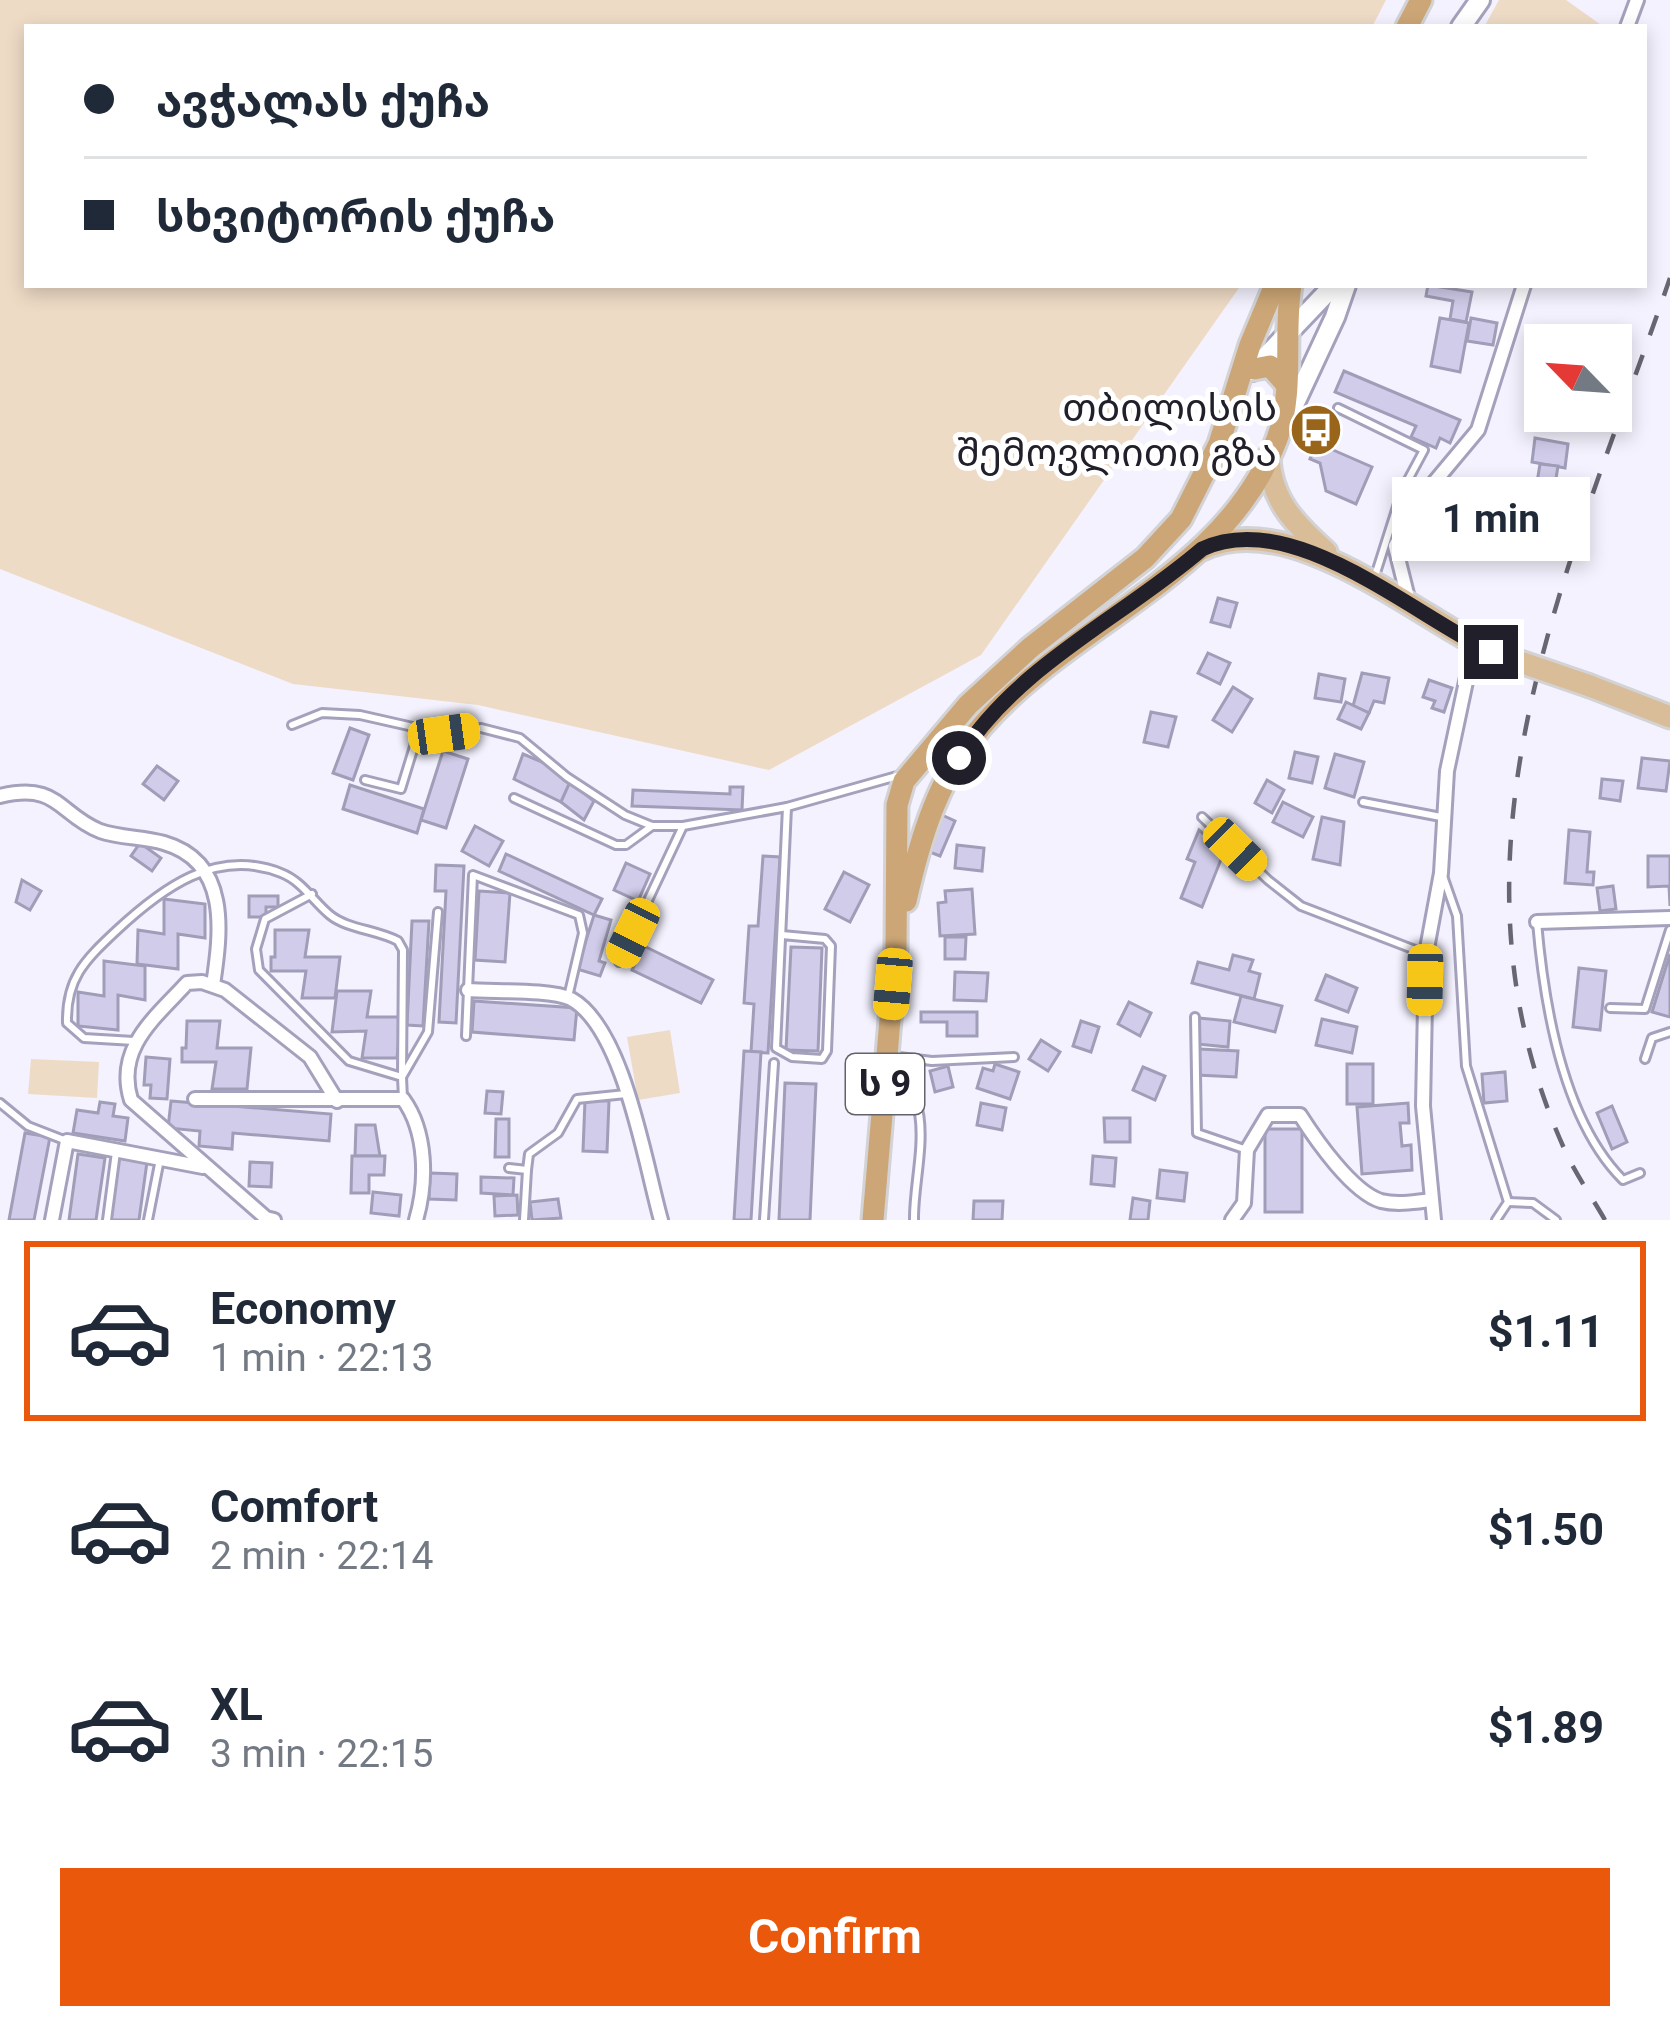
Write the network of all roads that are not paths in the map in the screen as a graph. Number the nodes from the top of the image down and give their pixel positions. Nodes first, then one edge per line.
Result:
1 (1274, 288) edge
2 (1293, 288) edge
3 (1296, 288) edge
4 (1345, 288) edge
5 (1523, 288) edge
6 (1330, 291) edge
7 (1287, 338) junction
8 (1254, 369) junction
9 (1286, 384) junction
10 (1235, 395) junction
11 (1338, 408) dead end
12 (1279, 434) junction
13 (1269, 456) junction
14 (1202, 549) junction
15 (1339, 565) junction
16 (1372, 585) junction
17 (1411, 608) junction
18 (1482, 648) junction
19 (1670, 717) edge
20 (292, 725) dead end
21 (420, 728) junction
22 (909, 772) junction
23 (365, 780) dead end
24 (868, 787) junction
25 (0, 796) edge
26 (899, 797) junction
27 (514, 798) dead end
28 (1363, 802) dead end
29 (933, 806) junction
30 (788, 807) junction
31 (1444, 817) junction
32 (1202, 818) dead end
33 (652, 826) junction
34 (682, 826) junction
35 (204, 868) junction
36 (1441, 873) junction
37 (312, 894) junction
38 (438, 912) dead end
39 (1670, 918) edge
40 (1537, 922) joint
41 (1670, 930) edge
42 (782, 935) junction
43 (896, 949) junction
44 (1426, 954) junction
45 (619, 962) dead end
46 (213, 985) junction
47 (469, 990) junction
48 (568, 997) junction
49 (1610, 1009) dead end
50 (1195, 1017) dead end
51 (1670, 1032) edge
52 (466, 1036) dead end
53 (134, 1041) junction
54 (1014, 1058) dead end
55 (1645, 1059) dead end
56 (886, 1061) junction
57 (774, 1063) dead end
58 (402, 1077) junction
59 (630, 1094) junction
60 (195, 1099) dead end
61 (403, 1099) junction
62 (337, 1101) junction
63 (0, 1103) edge
64 (67, 1142) junction
65 (117, 1149) junction
66 (1247, 1150) junction
67 (160, 1158) junction
68 (509, 1168) dead end
69 (527, 1170) junction
70 (1640, 1173) dead end
71 (219, 1177) junction
72 (1431, 1200) junction
73 (1508, 1202) junction
74 (52, 1220) edge
75 (107, 1220) edge
76 (148, 1220) edge
77 (269, 1220) edge
78 (416, 1220) edge
79 (524, 1220) edge
80 (661, 1220) edge
81 (764, 1220) edge
82 (873, 1220) edge
83 (914, 1220) edge
84 (1232, 1220) edge
85 (1434, 1220) edge
86 (1496, 1220) edge
87 (1556, 1220) edge

1 - 10 highway, ს 9
2 - 7 highway, ს 9
3 - 6 main road
4 - 12 main road
5 - 17 street
6 - 7 main road
7 - 8 main road
7 - 9 highway, ს 9
8 - 9 highway
8 - 10 main road
9 - 12 highway, ს 9
10 - 22 highway, ს 9
11 - 16 lane
12 - 13 highway, ს 9
13 - 14 highway, ს 9
13 - 15 main road
14 - 15 main road
14 - 29 highway, ს 9
15 - 16 main road
16 - 17 main road
17 - 18 main road
18 - 19 main road, bridge
18 - 31 street
20 - 21 lane
21 - 23 lane
21 - 33 lane
22 - 24 lane
22 - 26 highway, ს 9
24 - 26 lane
24 - 30 lane
25 - 35 street
26 - 29 highway
26 - 43 highway, ს 9
27 - 33 lane
28 - 31 lane
29 - 43 highway, ს 9
30 - 34 lane
30 - 42 lane
31 - 36 street
32 - 44 lane
33 - 34 lane
34 - 45 lane
35 - 37 lane
35 - 46 street
35 - 53 lane
36 - 44 street
36 - 73 lane
37 - 58 lane
37 - 58 lane
38 - 58 lane
39 - 40 street
40 - 70 lane
41 - 49 lane
42 - 42 lane
43 - 56 highway, ს 9
44 - 72 street
46 - 53 street
46 - 62 street
47 - 48 street
47 - 48 lane
47 - 52 lane
48 - 59 street
50 - 66 lane
51 - 55 lane
53 - 71 street
54 - 56 lane
56 - 82 highway, ს 9
56 - 83 lane
57 - 81 lane
58 - 61 lane
59 - 69 lane
59 - 80 street
60 - 62 street
61 - 62 street
61 - 78 street
63 - 64 lane
64 - 65 street
64 - 74 street
65 - 67 street
65 - 75 lane
66 - 72 street
66 - 84 street
67 - 71 street
67 - 76 lane
68 - 69 lane
69 - 79 lane
71 - 77 street
72 - 85 street
73 - 86 lane
73 - 87 lane

